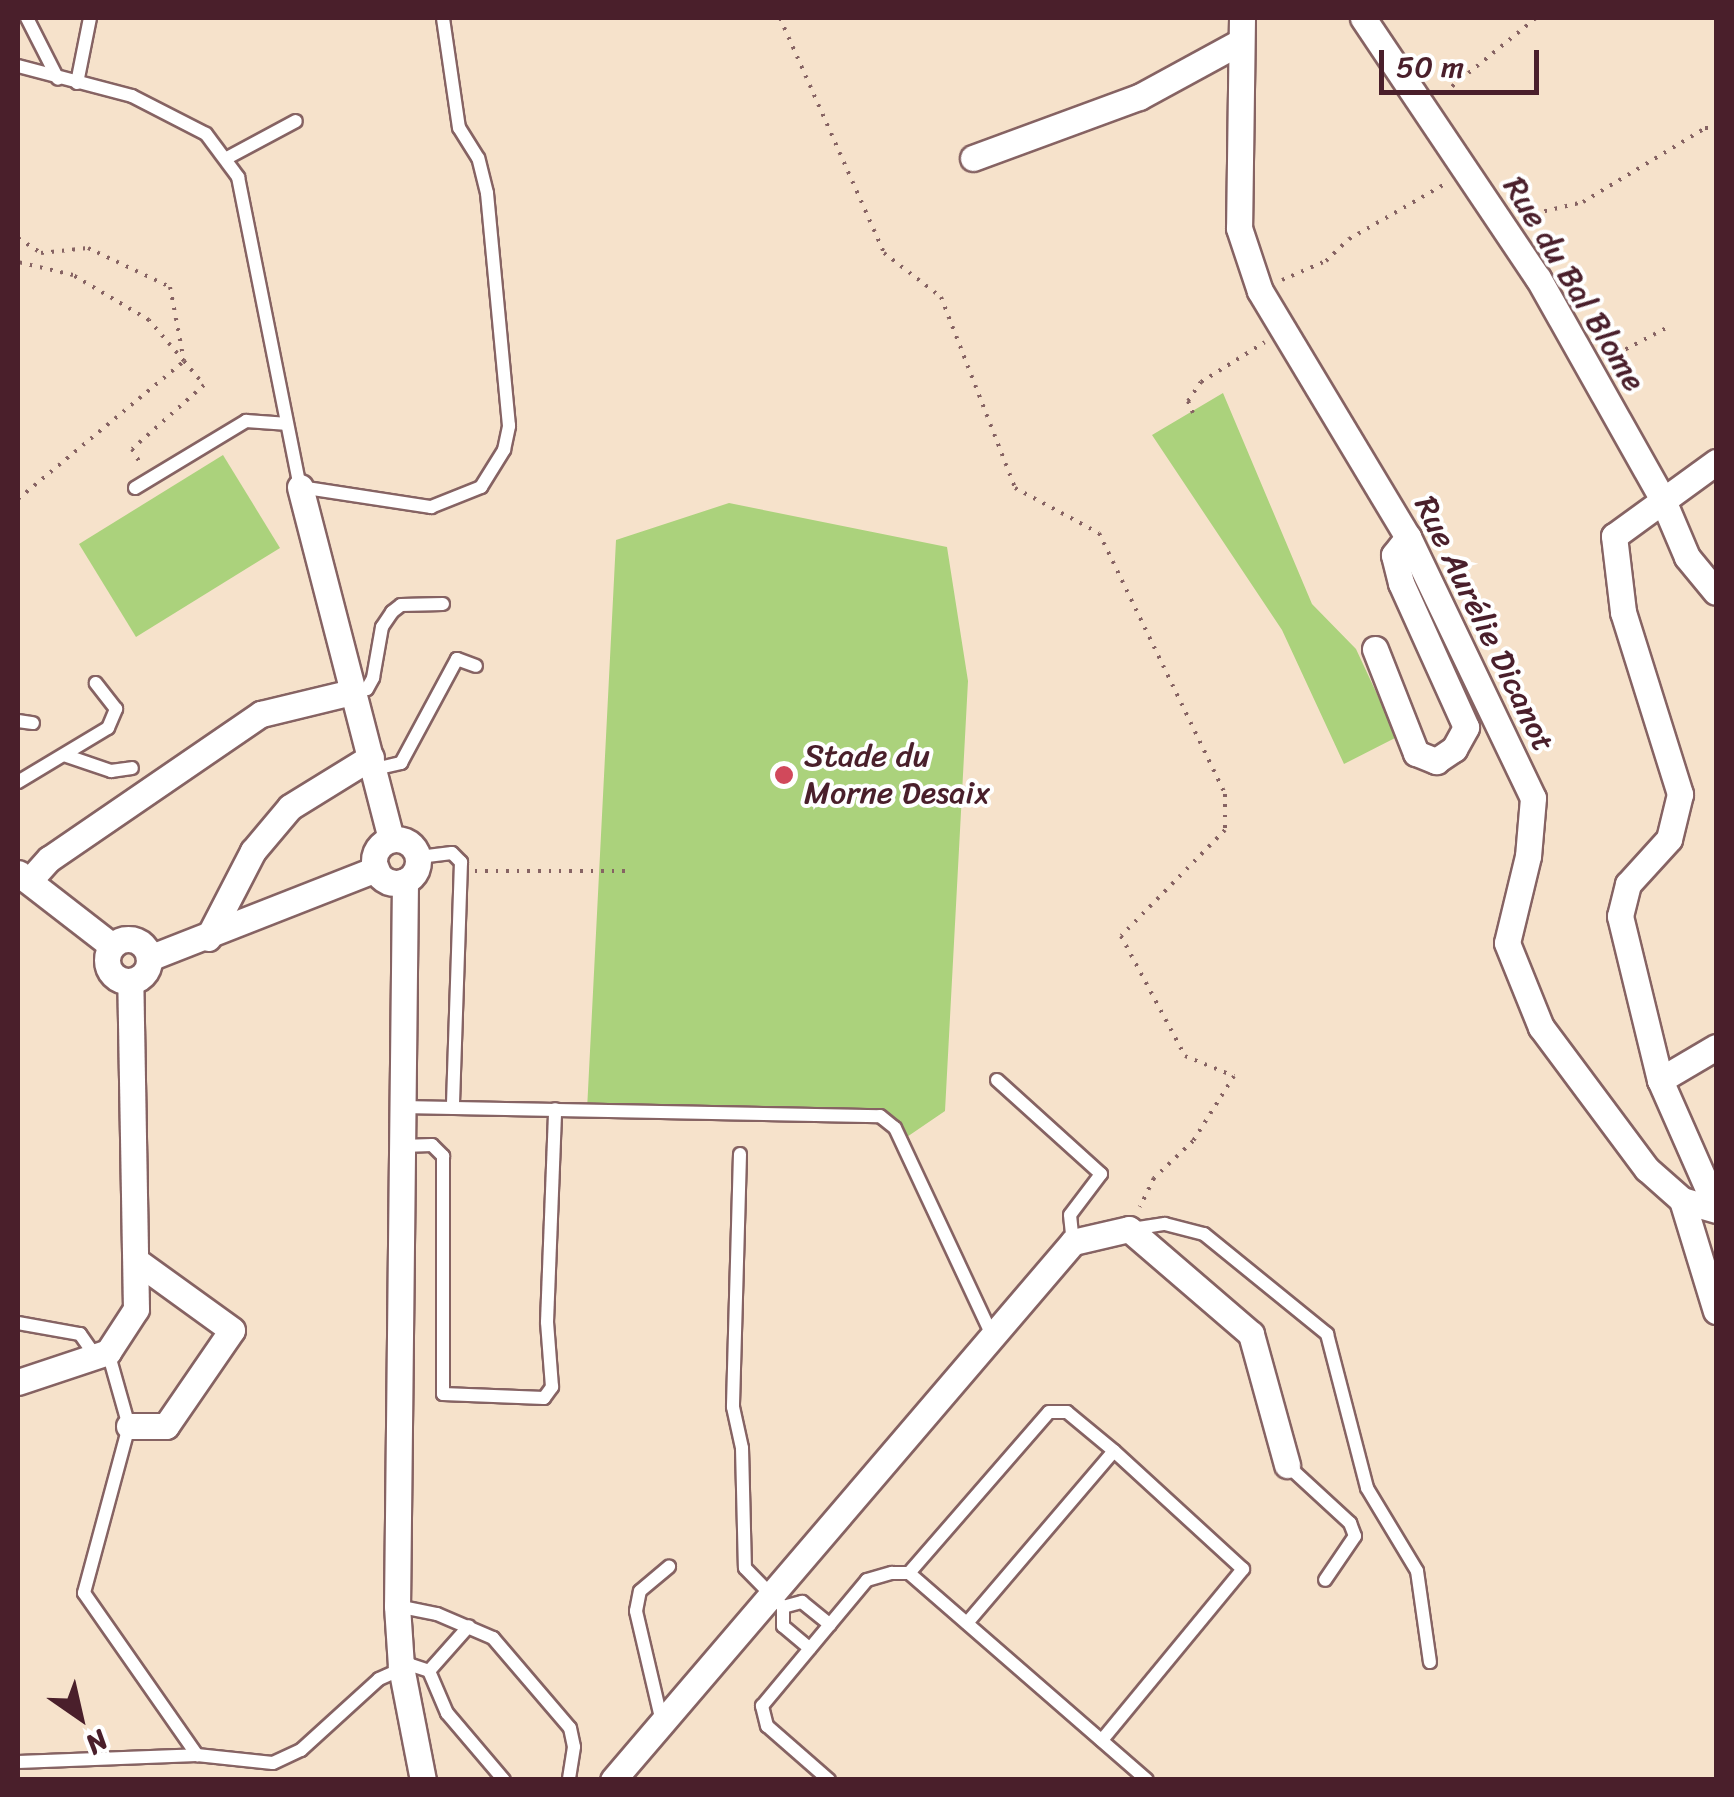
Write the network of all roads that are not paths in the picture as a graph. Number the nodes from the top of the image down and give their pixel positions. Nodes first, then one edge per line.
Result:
1 (28, 18) edge
2 (90, 18) edge
3 (443, 18) edge
4 (1363, 18) edge
5 (1240, 30) edge
6 (18, 66) edge
7 (43, 75) junction
8 (18, 76) edge
9 (58, 78) junction
10 (78, 83) junction
11 (296, 121) dead end
12 (226, 158) junction
13 (973, 158) dead end
14 (286, 424) junction
15 (1716, 462) edge
16 (300, 487) junction
17 (135, 488) dead end
18 (1662, 498) junction
19 (1408, 537) junction
20 (1716, 592) edge
21 (443, 604) dead end
22 (1375, 649) dead end
23 (476, 666) dead end
24 (96, 683) dead end
25 (352, 692) junction
26 (18, 721) edge
27 (33, 722) dead end
28 (63, 755) junction
29 (373, 763) junction
30 (132, 768) dead end
31 (18, 782) edge
32 (391, 839) junction
33 (419, 857) junction
34 (376, 869) junction
35 (23, 877) edge
36 (405, 881) junction
37 (208, 938) junction
38 (112, 946) junction
39 (149, 958) junction
40 (130, 981) junction
41 (1716, 1047) edge
42 (997, 1080) dead end
43 (1660, 1080) junction
44 (402, 1107) junction
45 (453, 1108) junction
46 (555, 1109) junction
47 (402, 1146) junction
48 (740, 1154) dead end
49 (1682, 1200) junction
50 (1716, 1208) edge
51 (1129, 1230) junction
52 (1072, 1242) junction
53 (138, 1263) junction
54 (1716, 1310) edge
55 (18, 1323) edge
56 (991, 1333) junction
57 (102, 1355) junction
58 (18, 1382) edge
59 (129, 1426) junction
60 (1114, 1452) junction
61 (1287, 1464) joint
62 (669, 1567) dead end
63 (909, 1573) junction
64 (1325, 1580) dead end
65 (776, 1601) junction
66 (397, 1606) junction
67 (968, 1623) junction
68 (830, 1625) junction
69 (469, 1626) junction
70 (810, 1649) junction
71 (1430, 1662) dead end
72 (401, 1667) junction
73 (429, 1671) junction
74 (412, 1713) junction
75 (662, 1722) junction
76 (1102, 1740) junction
77 (197, 1755) junction
78 (18, 1762) edge
79 (424, 1780) edge
80 (442, 1780) edge
81 (504, 1780) edge
82 (568, 1780) edge
83 (613, 1780) edge
84 (829, 1780) edge
85 (1147, 1780) edge

1 - 9 lane
2 - 10 lane
3 - 16 lane
4 - 18 street, Rue du Bal Blome
5 - 13 street
5 - 19 street, Rue Aurélie Dicanot
6 - 7 lane
7 - 8 lane
7 - 9 lane
9 - 10 lane
10 - 12 lane
11 - 12 lane
12 - 14 lane
14 - 16 lane
14 - 17 lane
15 - 18 street
16 - 25 street
18 - 20 street, Rue du Bal Blome
18 - 43 street
19 - 22 street
19 - 49 street, Rue Aurélie Dicanot
21 - 25 lane
23 - 29 lane
24 - 28 lane
25 - 29 street
25 - 35 street
26 - 27 lane
28 - 30 lane
28 - 31 lane
29 - 32 street
29 - 37 street
32 - 33 street
32 - 34 street
33 - 36 street
33 - 45 lane
34 - 36 street
34 - 37 street
35 - 38 street
36 - 44 street
37 - 39 street
38 - 39 street
38 - 40 street
39 - 40 street
40 - 53 street
41 - 43 street
42 - 52 lane
43 - 50 street
44 - 45 lane
44 - 47 street
45 - 46 lane
46 - 47 lane
46 - 56 lane
47 - 66 street
48 - 65 lane
49 - 50 street, Rue Aurélie Dicanot
49 - 54 street
51 - 52 street
51 - 61 street
51 - 71 lane
52 - 56 street
53 - 57 street
53 - 59 street
55 - 57 lane
56 - 65 street
57 - 58 street
57 - 59 lane
59 - 77 lane
60 - 63 lane
60 - 67 lane
60 - 76 lane
61 - 64 lane
62 - 75 lane
63 - 67 lane
63 - 68 lane
65 - 68 lane
65 - 70 lane
65 - 75 street
66 - 69 lane
66 - 72 street
67 - 76 lane
68 - 70 lane
69 - 73 lane
69 - 82 lane
70 - 84 lane
72 - 73 lane
72 - 74 street
72 - 77 lane
73 - 81 lane
74 - 79 street
74 - 80 street
75 - 83 street
76 - 85 lane
77 - 78 lane

